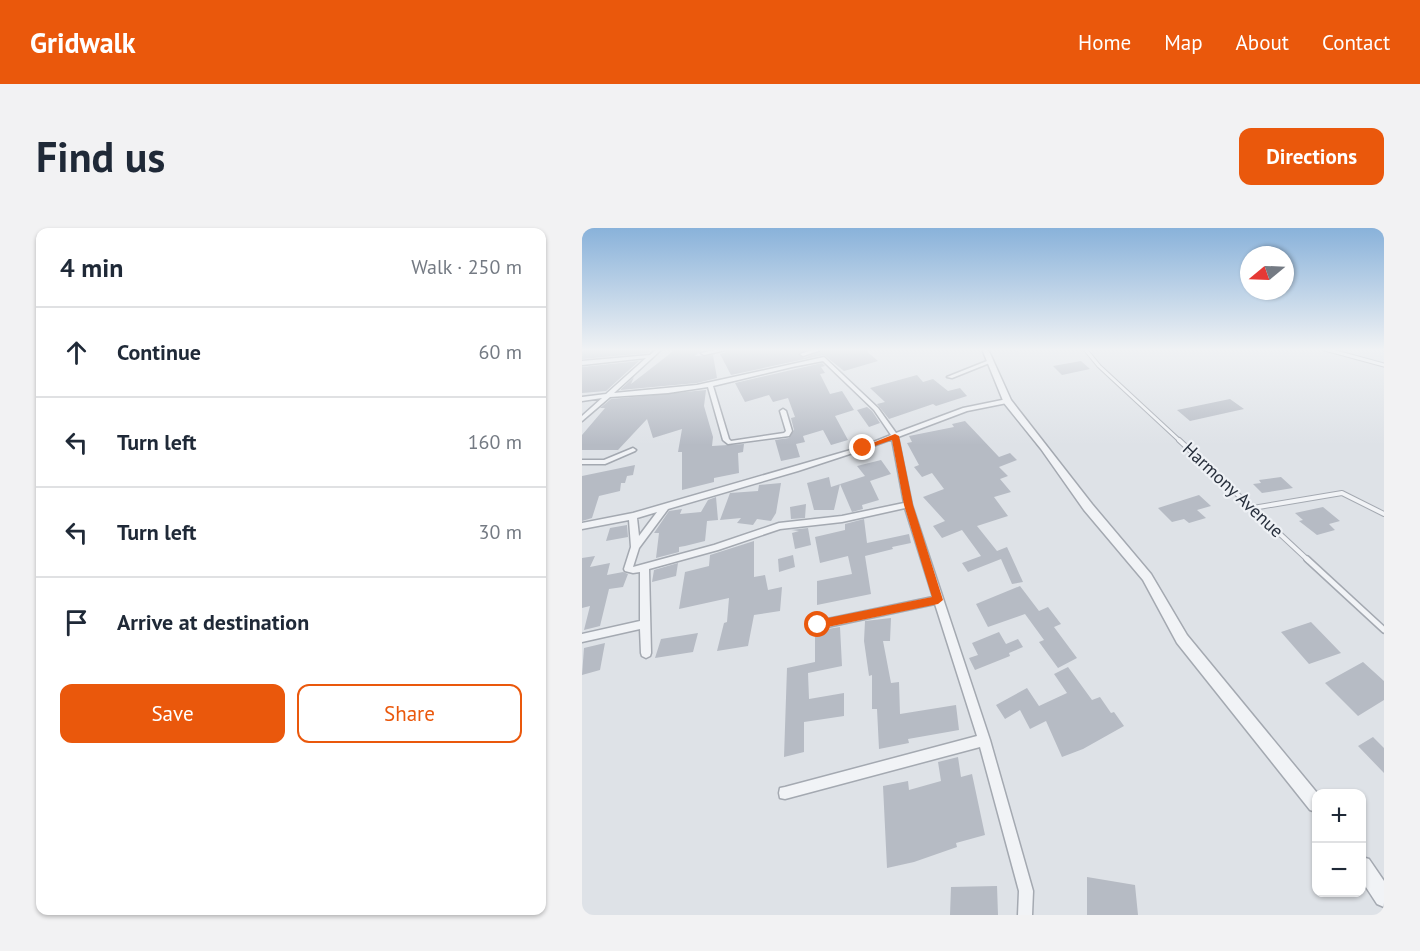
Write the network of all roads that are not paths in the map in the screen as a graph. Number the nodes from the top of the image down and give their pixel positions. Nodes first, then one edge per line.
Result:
1 (622, 381) edge
2 (726, 381) edge
3 (846, 381) edge
4 (997, 381) edge
5 (1115, 381) edge
6 (710, 385) junction
7 (607, 394) junction
8 (582, 399) edge
9 (1006, 401) junction
10 (783, 411) dead end
11 (582, 419) edge
12 (895, 436) junction
13 (633, 450) dead end
14 (582, 462) edge
15 (908, 505) junction
16 (665, 507) junction
17 (1253, 508) junction
18 (1384, 514) edge
19 (633, 516) junction
20 (582, 526) edge
21 (635, 547) junction
22 (644, 567) junction
23 (938, 600) junction
24 (646, 624) junction
25 (818, 625) dead end
26 (1384, 630) edge
27 (582, 639) edge
28 (646, 653) dead end
29 (984, 740) junction
30 (785, 793) dead end
31 (1312, 798) edge
32 (1366, 872) edge
33 (1384, 897) edge
34 (1025, 915) edge

1 - 7 street
2 - 6 street
3 - 12 street
4 - 9 street
5 - 17 lane, Harmony Avenue
6 - 7 street
6 - 10 street
7 - 8 street
7 - 11 street
9 - 12 street
9 - 31 street
12 - 15 street
12 - 16 street
13 - 14 street
15 - 22 street
15 - 23 street
16 - 19 street
16 - 21 street
17 - 18 lane
17 - 26 lane, Harmony Avenue
19 - 20 street
19 - 21 street
21 - 22 street
22 - 24 street
23 - 25 street
23 - 29 street
24 - 27 street
24 - 28 street
29 - 30 street
29 - 34 street
32 - 33 street

